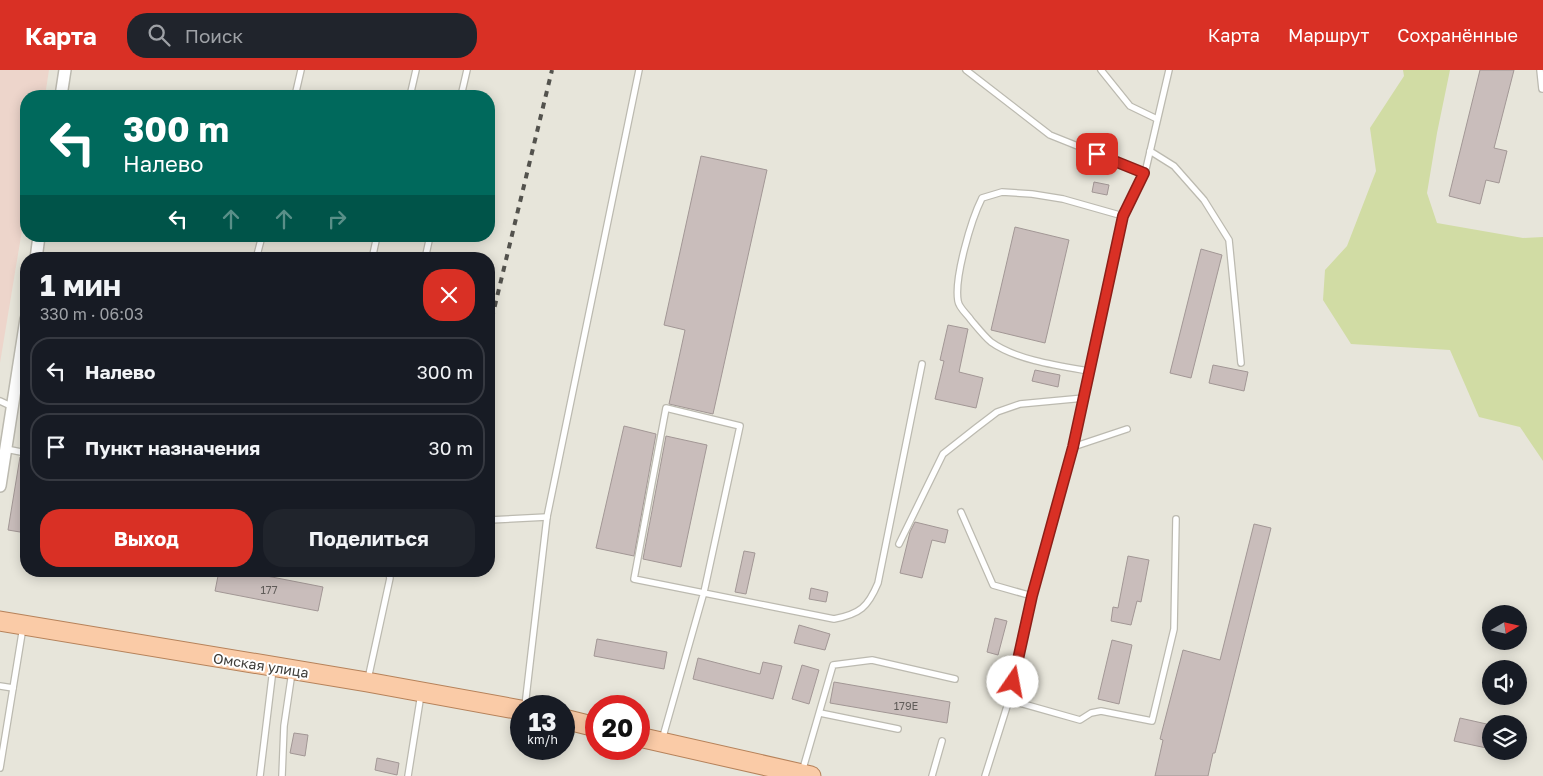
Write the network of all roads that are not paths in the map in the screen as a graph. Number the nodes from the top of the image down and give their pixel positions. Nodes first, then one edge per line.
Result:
1 (65, 70) edge
2 (301, 70) edge
3 (416, 70) edge
4 (467, 70) edge
5 (639, 70) edge
6 (966, 70) edge
7 (1101, 70) edge
8 (1169, 70) edge
9 (1540, 70) edge
10 (62, 90) edge
11 (296, 90) edge
12 (411, 90) edge
13 (462, 90) edge
14 (1543, 90) edge
15 (1157, 119) junction
16 (1150, 151) junction
17 (1144, 173) junction
18 (1123, 216) junction
19 (20, 360) edge
20 (1241, 363) dead end
21 (922, 364) dead end
22 (1089, 371) junction
23 (1084, 398) junction
24 (0, 401) edge
25 (13, 407) junction
26 (1127, 429) dead end
27 (1073, 447) junction
28 (6, 449) junction
29 (20, 452) edge
30 (0, 486) edge
31 (961, 512) dead end
32 (547, 517) junction
33 (1176, 519) dead end
34 (495, 520) edge
35 (899, 544) dead end
36 (390, 577) edge
37 (704, 592) junction
38 (1032, 596) junction
39 (0, 620) edge
40 (23, 625) junction
41 (273, 667) junction
42 (292, 670) junction
43 (955, 679) dead end
44 (367, 682) junction
45 (0, 686) edge
46 (13, 688) junction
47 (421, 692) junction
48 (526, 695) edge
49 (1009, 700) junction
50 (510, 708) edge
51 (820, 712) junction
52 (898, 729) dead end
53 (650, 739) edge
54 (942, 741) dead end
55 (662, 742) junction
56 (0, 768) edge
57 (767, 771) edge
58 (806, 775) edge
59 (260, 776) edge
60 (282, 776) edge
61 (408, 776) edge
62 (932, 776) edge
63 (985, 776) edge

1 - 10 street
2 - 11 lane
3 - 12 lane
4 - 13 lane
5 - 32 lane
6 - 17 lane
7 - 15 lane
8 - 15 lane
9 - 14 lane
15 - 16 lane
16 - 17 lane
16 - 20 lane
17 - 18 lane
18 - 22 lane
18 - 22 lane
19 - 25 street
21 - 37 lane
22 - 23 lane
23 - 27 lane
23 - 35 lane
24 - 25 lane
25 - 28 street
26 - 27 lane
27 - 38 lane
28 - 29 lane
28 - 30 street
31 - 38 lane
32 - 34 lane
32 - 48 lane
33 - 49 lane
36 - 44 lane
37 - 37 lane
37 - 55 lane
38 - 49 lane
39 - 40 main road, Омская улица
40 - 41 main road, Омская улица
40 - 46 lane
41 - 42 main road, Омская улица
41 - 59 lane
42 - 44 main road, Омская улица
42 - 60 lane
43 - 51 lane
44 - 47 main road, Омская улица
45 - 46 lane
46 - 56 lane
47 - 50 main road, Омская улица
47 - 61 lane
49 - 63 lane
51 - 52 lane
51 - 58 lane
53 - 55 main road
54 - 62 lane
55 - 57 main road
57 - 58 main road

